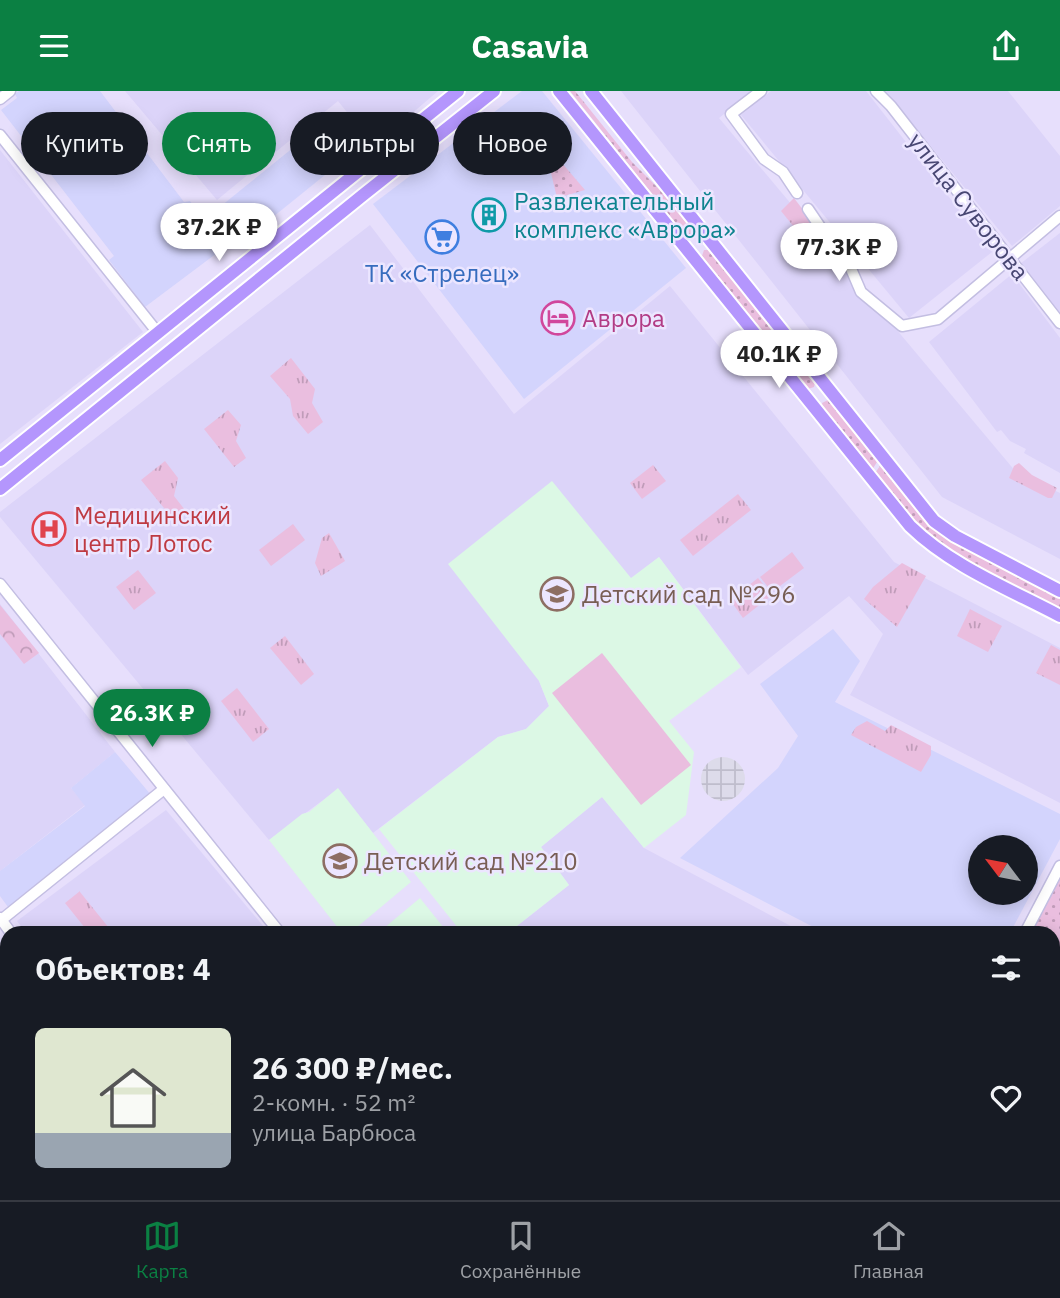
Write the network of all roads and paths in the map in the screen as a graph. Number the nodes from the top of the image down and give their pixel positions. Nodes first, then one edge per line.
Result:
1 (10, 91) edge
2 (458, 91) edge
3 (494, 91) edge
4 (559, 91) edge
5 (591, 91) edge
6 (761, 91) edge
7 (876, 91) edge
8 (0, 99) edge
9 (0, 135) edge
10 (797, 193) dead end
11 (808, 209) dead end
12 (1060, 216) edge
13 (707, 238) junction
14 (690, 252) junction
15 (1010, 258) junction
16 (250, 260) junction
17 (262, 276) junction
18 (1060, 323) edge
19 (158, 334) junction
20 (170, 351) junction
21 (827, 389) junction
22 (810, 402) junction
23 (0, 460) edge
24 (0, 489) edge
25 (0, 584) edge
26 (1060, 591) edge
27 (1060, 616) edge
28 (164, 789) junction
29 (1060, 866) edge
30 (1, 920) edge
31 (274, 926) edge
32 (1029, 926) edge

1 - 8 street
2 - 16 main road
3 - 17 main road
4 - 14 main road
5 - 13 main road
6 - 10 street
7 - 15 street, улица Суворова
9 - 19 street
11 - 15 street
12 - 15 street
13 - 14 main road
13 - 21 main road
14 - 22 main road
15 - 18 street, улица Суворова
16 - 17 main road
16 - 19 main road
17 - 20 main road
19 - 20 main road
19 - 23 main road
20 - 24 main road
21 - 22 main road
21 - 26 main road
22 - 27 main road
25 - 28 street
28 - 30 street
28 - 31 street
29 - 32 street

